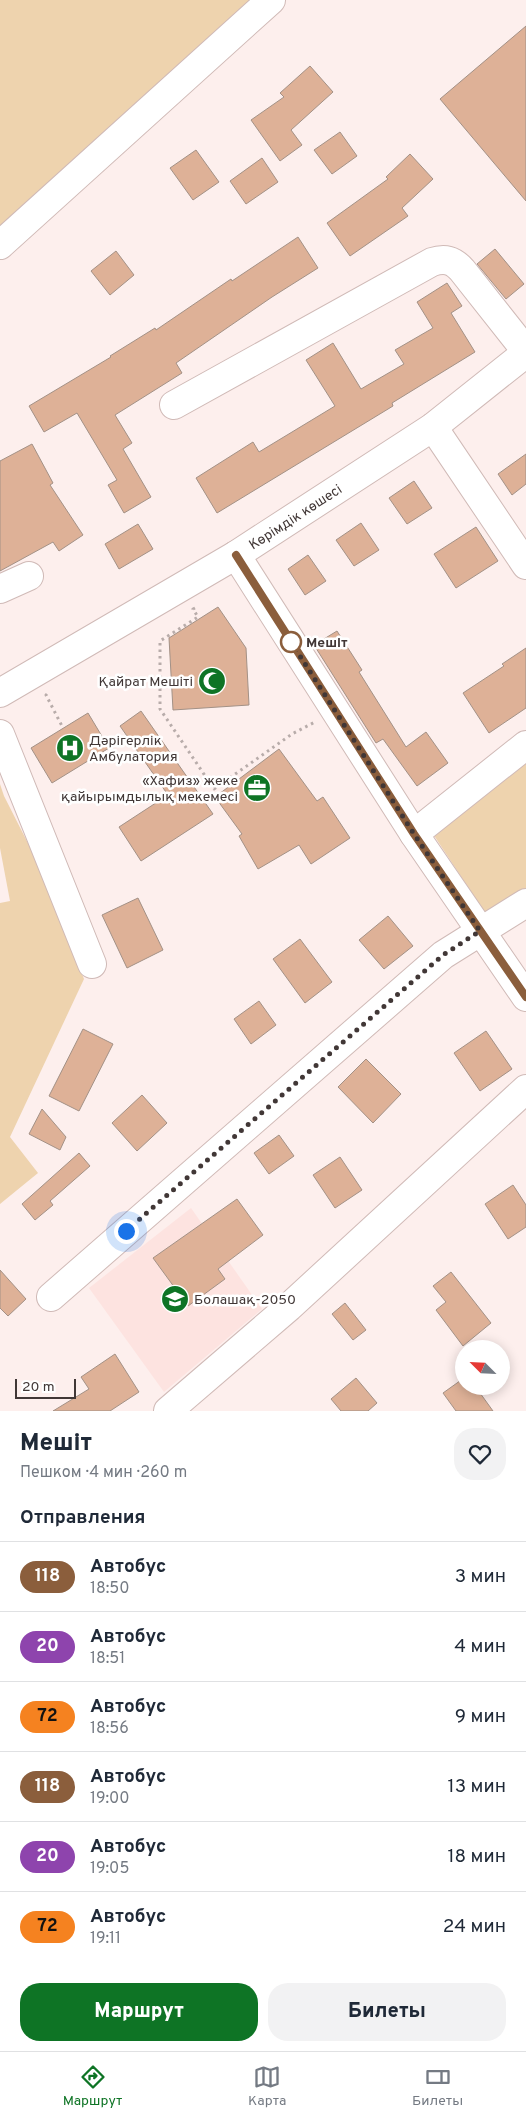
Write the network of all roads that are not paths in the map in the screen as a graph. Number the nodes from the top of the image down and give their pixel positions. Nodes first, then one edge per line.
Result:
1 (271, 0) edge
2 (0, 245) edge
3 (526, 352) edge
4 (174, 405) dead end
5 (433, 426) junction
6 (236, 555) junction
7 (526, 565) edge
8 (29, 576) dead end
9 (0, 589) edge
10 (0, 693) edge
11 (0, 734) edge
12 (526, 745) edge
13 (414, 834) junction
14 (526, 903) edge
15 (480, 931) junction
16 (92, 964) dead end
17 (526, 997) edge
18 (526, 1089) edge
19 (51, 1297) dead end
20 (168, 1411) edge

1 - 2 street
3 - 4 street
3 - 5 street, Көрімдік көшесі
5 - 6 street, Көрімдік көшесі
5 - 7 street
6 - 10 street, Көрімдік көшесі
6 - 13 street
8 - 9 street
11 - 16 street
12 - 13 street
13 - 15 street
14 - 15 street
15 - 17 street
15 - 19 street
18 - 20 street

